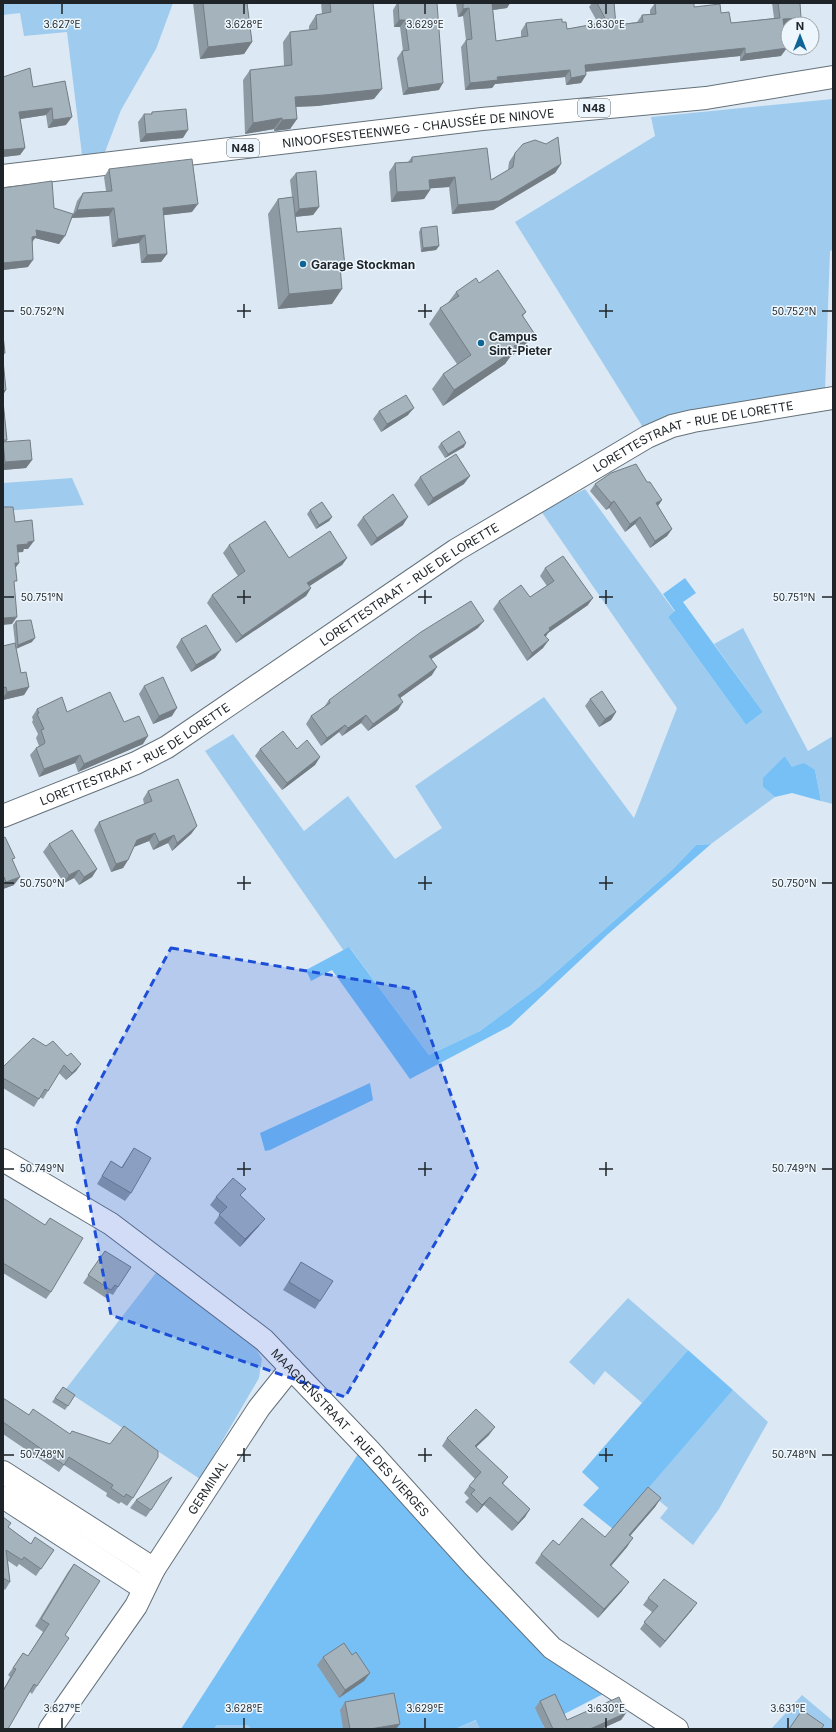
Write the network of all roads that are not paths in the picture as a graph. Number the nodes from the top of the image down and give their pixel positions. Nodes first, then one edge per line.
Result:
1 (833, 77) edge
2 (3, 176) edge
3 (833, 398) edge
4 (4, 813) edge
5 (3, 1160) edge
6 (291, 1368) junction
7 (3, 1472) edge
8 (3, 1497) edge
9 (154, 1569) junction
10 (143, 1588) junction
11 (50, 1729) edge
12 (677, 1729) edge

1 - 2 street, NINOOFSESTEENWEG - CHAUSSÉE DE NINOVE / N48
3 - 4 street, LORETTESTRAAT - RUE DE LORETTE
5 - 6 street, MAAGDENSTRAAT - RUE DES VIERGES
6 - 9 street, GERMINAL
6 - 12 street, MAAGDENSTRAAT - RUE DES VIERGES
7 - 9 street
8 - 10 street
9 - 10 street, GERMINAL
10 - 11 street, GERMINAL

